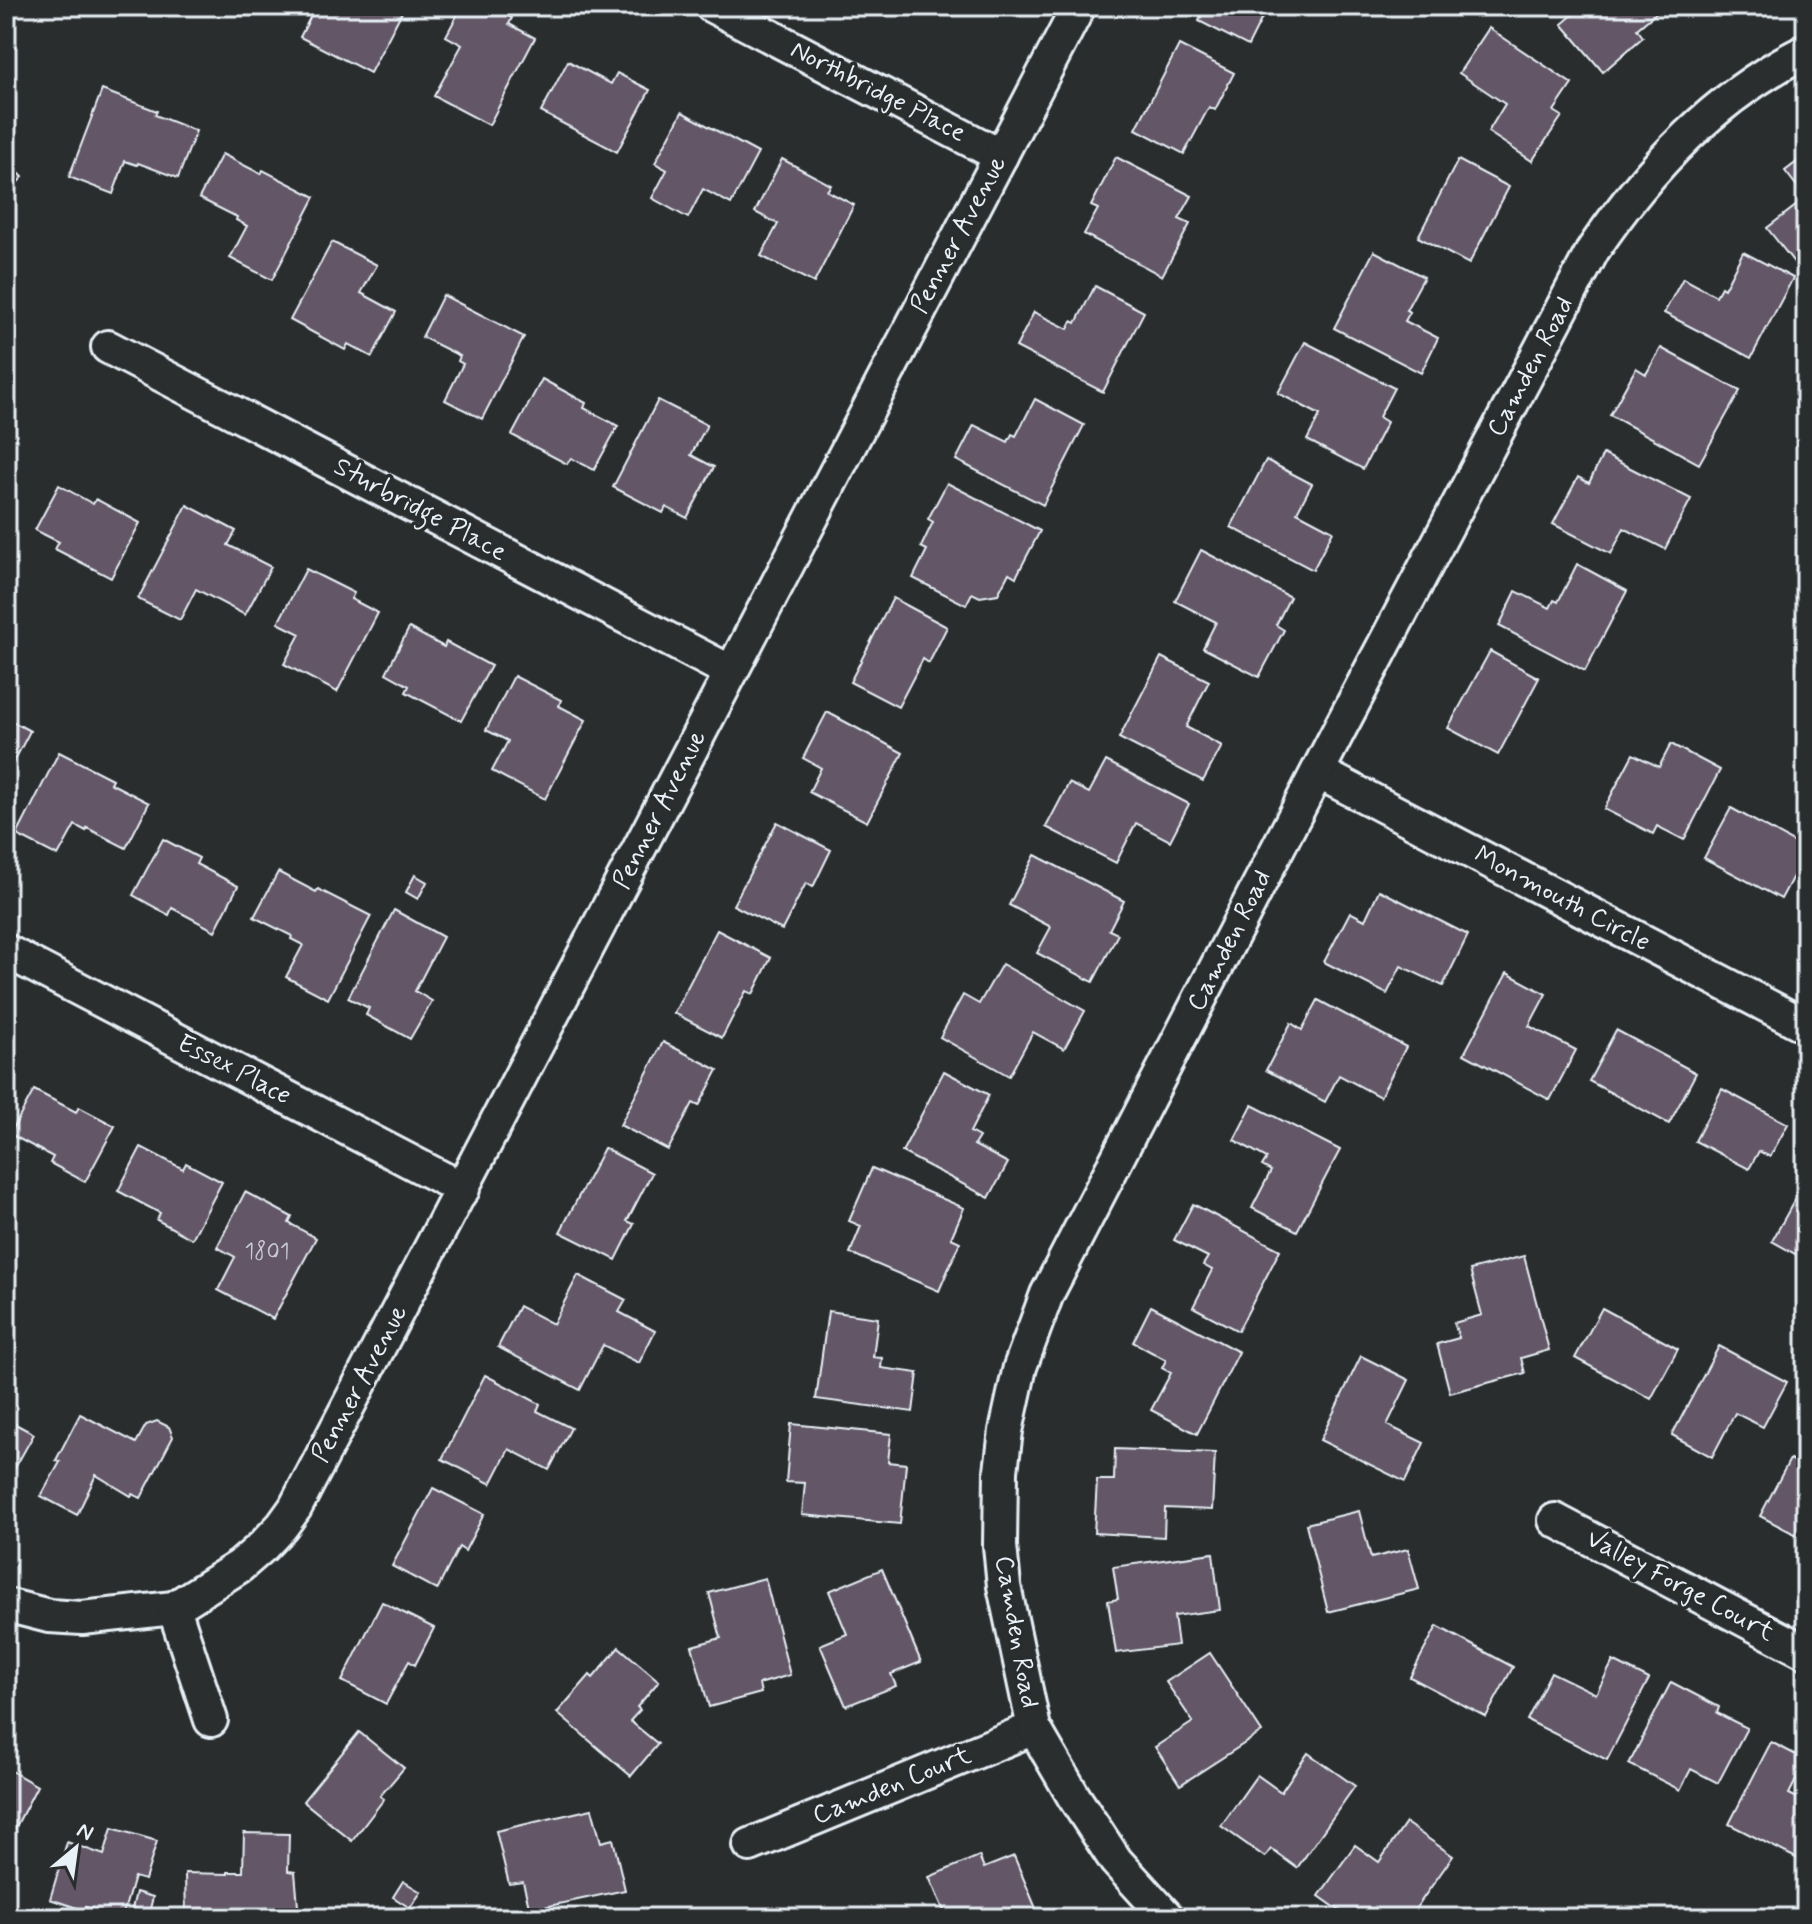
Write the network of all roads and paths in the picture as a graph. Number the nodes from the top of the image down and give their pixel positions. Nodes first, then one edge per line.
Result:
1 (712, 6) edge
2 (1079, 6) edge
3 (1806, 51) edge
4 (1001, 156) junction
5 (108, 347) dead end
6 (731, 672) junction
7 (1318, 772) junction
8 (6, 951) edge
9 (1806, 1026) edge
10 (463, 1189) junction
11 (1555, 1520) dead end
12 (6, 1605) edge
13 (174, 1608) junction
14 (1806, 1652) edge
15 (211, 1720) dead end
16 (1034, 1728) junction
17 (750, 1845) dead end
18 (1168, 1918) edge

1 - 4 street, Northbridge Place
2 - 4 street, Penner Avenue
3 - 7 street, Camden Road
4 - 6 street, Penner Avenue
5 - 6 street, Sturbridge Place
6 - 10 street, Penner Avenue
7 - 9 street, Monmouth Circle
7 - 16 street, Camden Road
8 - 10 street, Essex Place
10 - 13 street, Penner Avenue
11 - 14 street, Valley Forge Court
12 - 13 street
13 - 15 street
16 - 17 street, Camden Court
16 - 18 street, Camden Road

